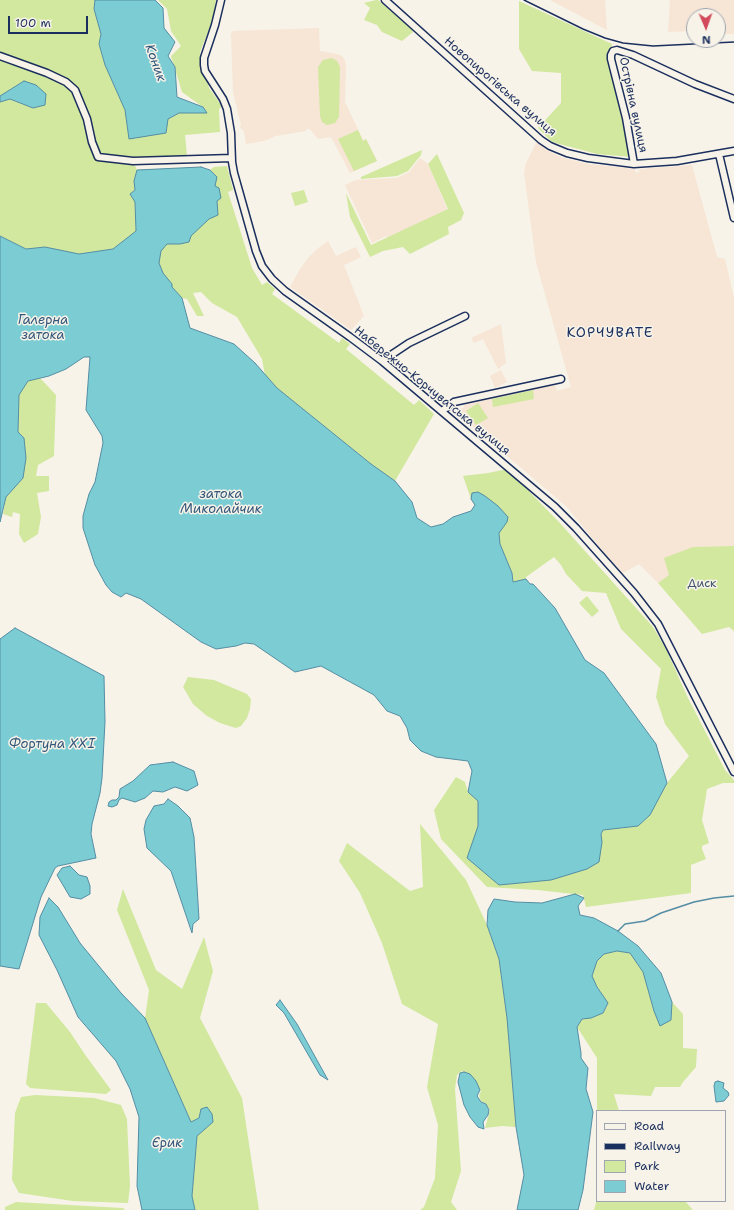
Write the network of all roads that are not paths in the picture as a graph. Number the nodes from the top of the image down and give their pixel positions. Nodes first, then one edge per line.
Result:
1 (221, 0) edge
2 (385, 0) edge
3 (0, 56) edge
4 (734, 99) edge
5 (734, 151) edge
6 (718, 154) junction
7 (232, 158) junction
8 (634, 164) junction
9 (734, 218) edge
10 (465, 316) dead end
11 (382, 361) junction
12 (561, 379) dead end
13 (442, 411) junction
14 (734, 772) edge

1 - 7 street, Набережно-Корчуватська вулиця
2 - 8 street, Новопирогівська вулиця
3 - 7 street
4 - 8 street, Острівна вулиця
5 - 6 street, Новопирогівська вулиця
6 - 8 street, Новопирогівська вулиця
6 - 9 street
7 - 11 street, Набережно-Корчуватська вулиця
10 - 11 street
11 - 13 street, Набережно-Корчуватська вулиця
12 - 13 street
13 - 14 street, Набережно-Корчуватська вулиця

